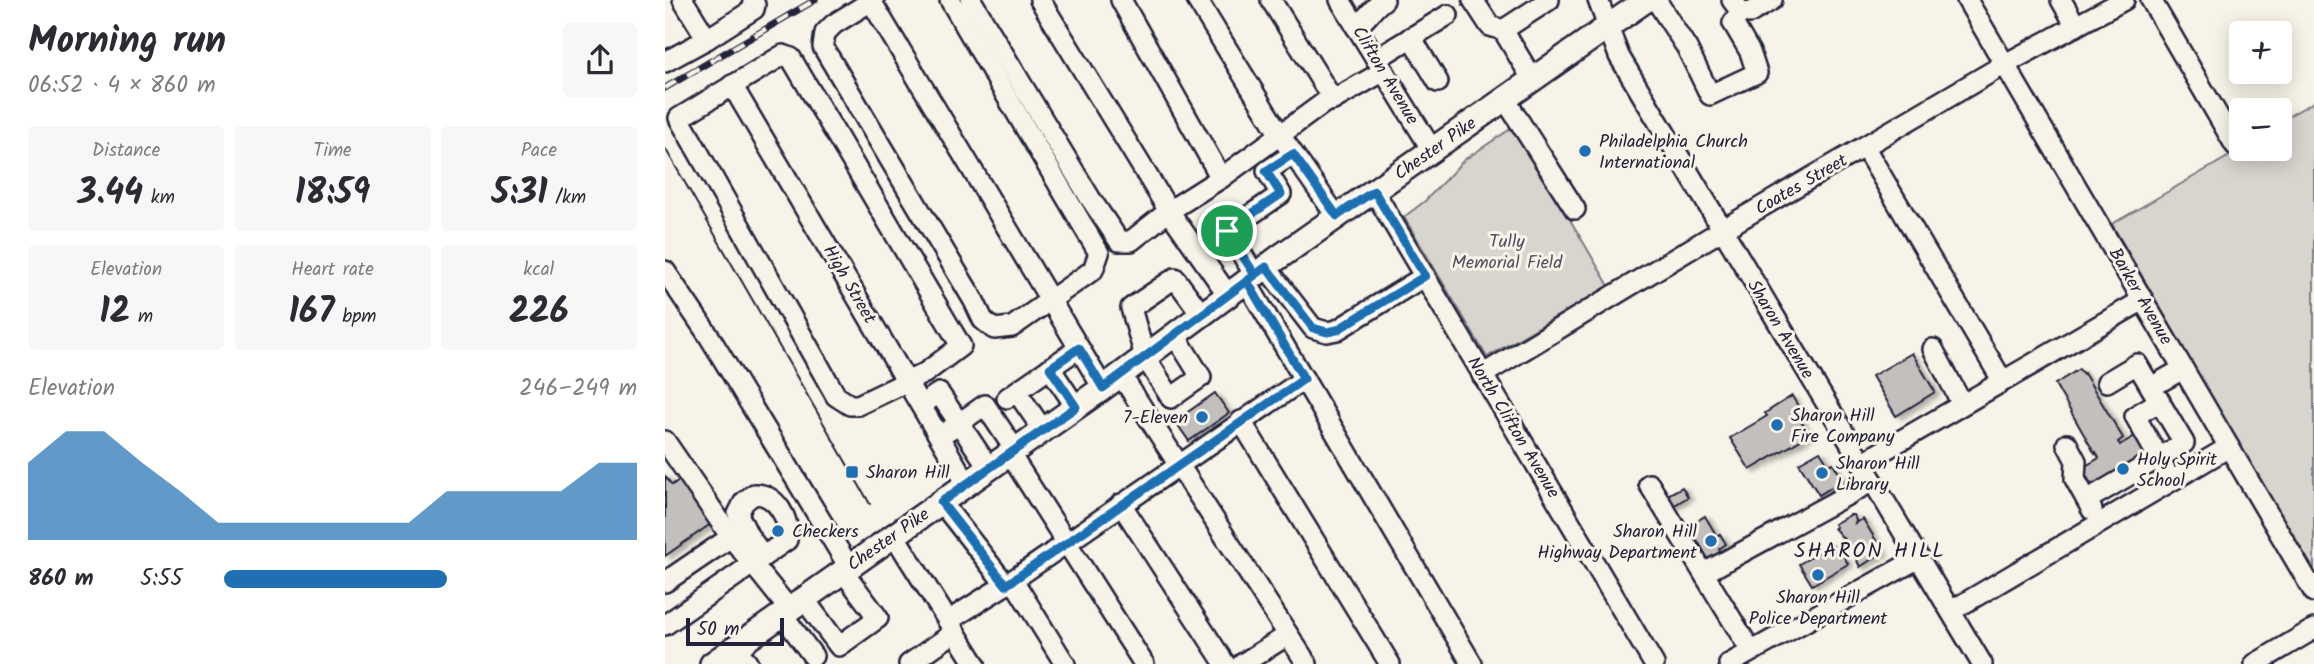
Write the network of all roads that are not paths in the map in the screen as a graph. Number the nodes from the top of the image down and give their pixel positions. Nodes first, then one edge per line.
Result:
1 (683, 0) edge
2 (753, 0) edge
3 (950, 0) edge
4 (971, 0) edge
5 (1040, 0) edge
6 (1121, 0) edge
7 (1197, 0) edge
8 (1271, 0) edge
9 (1340, 0) edge
10 (1473, 0) edge
11 (1549, 0) edge
12 (1598, 0) edge
13 (1646, 0) edge
14 (1656, 0) edge
15 (1772, 0) edge
16 (1967, 0) edge
17 (2061, 0) edge
18 (2124, 0) edge
19 (2151, 0) edge
20 (872, 1) edge
21 (1379, 1) edge
22 (1736, 6) edge
23 (1448, 15) dead end
24 (2076, 26) junction
25 (1356, 27) junction
26 (1608, 27) junction
27 (1503, 30) junction
28 (1411, 37) junction
29 (707, 39) junction
30 (665, 62) edge
31 (2005, 64) junction
32 (1380, 65) junction
33 (1533, 80) junction
34 (1439, 82) dead end
35 (732, 85) junction
36 (1505, 99) junction
37 (1333, 100) junction
38 (1280, 135) junction
39 (2229, 135) edge
40 (1865, 148) junction
41 (1431, 150) junction
42 (1293, 154) junction
43 (1221, 178) junction
44 (1374, 191) junction
45 (1575, 209) dead end
46 (1169, 211) junction
47 (1337, 216) junction
48 (1722, 230) junction
49 (665, 271) edge
50 (1425, 276) junction
51 (1249, 280) junction
52 (2143, 299) junction
53 (1050, 300) junction
54 (1202, 315) junction
55 (1175, 335) junction
56 (1079, 348) junction
57 (1933, 349) dead end
58 (1145, 357) junction
59 (1050, 368) junction
60 (2183, 369) junction
61 (1482, 374) junction
62 (1304, 379) junction
63 (2002, 380) junction
64 (907, 381) junction
65 (1112, 382) junction
66 (2108, 382) dead end
67 (2156, 394) junction
68 (1962, 404) junction
69 (921, 405) junction
70 (1076, 407) junction
71 (1241, 421) junction
72 (959, 423) junction
73 (1043, 430) junction
74 (939, 437) junction
75 (665, 441) edge
76 (2067, 444) dead end
77 (2229, 447) junction
78 (1012, 452) junction
79 (2159, 458) junction
80 (1862, 463) junction
81 (1178, 464) junction
82 (989, 468) junction
83 (2172, 480) junction
84 (1873, 481) junction
85 (967, 484) junction
86 (1649, 484) dead end
87 (2087, 500) junction
88 (941, 502) junction
89 (1121, 504) junction
90 (2100, 523) junction
91 (894, 536) junction
92 (731, 537) junction
93 (1066, 542) junction
94 (1919, 558) junction
95 (758, 560) junction
96 (846, 569) junction
97 (1704, 573) junction
98 (665, 582) edge
99 (1009, 582) junction
100 (2314, 592) edge
101 (792, 607) junction
102 (1951, 611) junction
103 (665, 625) edge
104 (951, 627) junction
105 (2314, 629) edge
106 (1288, 635) junction
107 (1751, 652) junction
108 (742, 655) edge
109 (813, 656) dead end
110 (712, 664) edge
111 (909, 664) edge
112 (975, 664) edge
113 (1065, 664) edge
114 (1144, 664) edge
115 (1225, 664) edge
116 (1242, 664) edge
117 (1307, 664) edge
118 (1390, 664) edge
119 (1472, 664) edge
120 (1654, 664) edge
121 (1729, 664) edge
122 (1982, 664) edge
123 (2255, 664) edge

1 - 29 street
2 - 29 street
3 - 53 street
4 - 46 street
5 - 46 street
6 - 43 street
7 - 38 street
8 - 37 street
9 - 25 street, Clifton Avenue
10 - 27 street
11 - 27 street
12 - 26 street, Sharon Avenue
13 - 26 main road, Chester Pike
14 - 22 street
15 - 22 street
16 - 31 street, Barker Avenue
17 - 24 street
18 - 24 street, Coates Street
19 - 39 street
20 - 53 street
20 - 53 street
21 - 25 street
23 - 28 street
24 - 31 street, Coates Street
25 - 32 street, Clifton Avenue
26 - 33 main road, Chester Pike
26 - 48 street, Sharon Avenue
27 - 33 street
28 - 32 street
28 - 34 street
29 - 30 street
31 - 40 street, Coates Street
31 - 52 street, Barker Avenue
32 - 37 street
32 - 41 street, Clifton Avenue
33 - 36 main road, Chester Pike
35 - 64 street, High Street
35 - 64 street
35 - 64 street
36 - 41 main road, Chester Pike
36 - 45 street
37 - 38 street
38 - 42 street
38 - 43 street
40 - 48 street, Coates Street
40 - 63 street
41 - 44 main road, Chester Pike
42 - 47 street
42 - 51 street
43 - 46 street
44 - 47 main road, Chester Pike
44 - 50 street, North Clifton Avenue
46 - 51 street
47 - 51 main road, Chester Pike
48 - 61 street, Coates Street
48 - 80 street, Sharon Avenue
49 - 96 street
50 - 51 street
50 - 61 street, North Clifton Avenue
51 - 54 main road, Chester Pike
51 - 62 street
52 - 60 street, Barker Avenue
52 - 63 street
53 - 56 street
54 - 55 main road, Chester Pike
54 - 58 street
55 - 58 main road, Chester Pike
55 - 58 street
56 - 59 street
56 - 65 street
57 - 68 street
58 - 65 main road, Chester Pike
59 - 70 street
59 - 73 street
60 - 67 street
60 - 77 street, Barker Avenue
61 - 120 street, North Clifton Avenue
62 - 71 street
62 - 119 street
63 - 68 street
64 - 69 street, High Street
65 - 70 main road, Chester Pike
65 - 81 street
66 - 67 street
67 - 79 street
67 - 79 street
68 - 80 street
69 - 72 street
69 - 74 street, High Street
70 - 73 main road, Chester Pike
71 - 81 street
71 - 118 street
72 - 74 street
72 - 78 street
72 - 82 street
73 - 78 main road, Chester Pike
74 - 85 street, High Street
75 - 92 street
76 - 87 street
77 - 83 street
77 - 100 street, Barker Avenue
78 - 82 main road, Chester Pike
78 - 93 street
79 - 83 street
79 - 87 street
80 - 84 street, Sharon Avenue
81 - 89 street
81 - 106 street
82 - 85 main road, Chester Pike
83 - 90 street
84 - 94 street, Sharon Avenue
84 - 97 street
85 - 88 main road, Chester Pike
86 - 97 street
87 - 90 street
88 - 91 main road, Chester Pike
88 - 99 street
89 - 93 street
89 - 115 street
90 - 102 street
91 - 96 main road, Chester Pike
91 - 104 street
92 - 95 street
92 - 98 street
93 - 99 street
93 - 114 street
94 - 102 street, Sharon Avenue
94 - 107 street
95 - 101 street
95 - 103 street
96 - 101 main road, Chester Pike
96 - 101 street
97 - 107 street
99 - 104 street
99 - 113 street
101 - 108 main road, Chester Pike
101 - 109 street
102 - 122 street, Sharon Avenue
104 - 111 street
104 - 112 street
105 - 123 street
106 - 116 street
106 - 117 street
107 - 121 street
108 - 110 main road, Chester Pike

